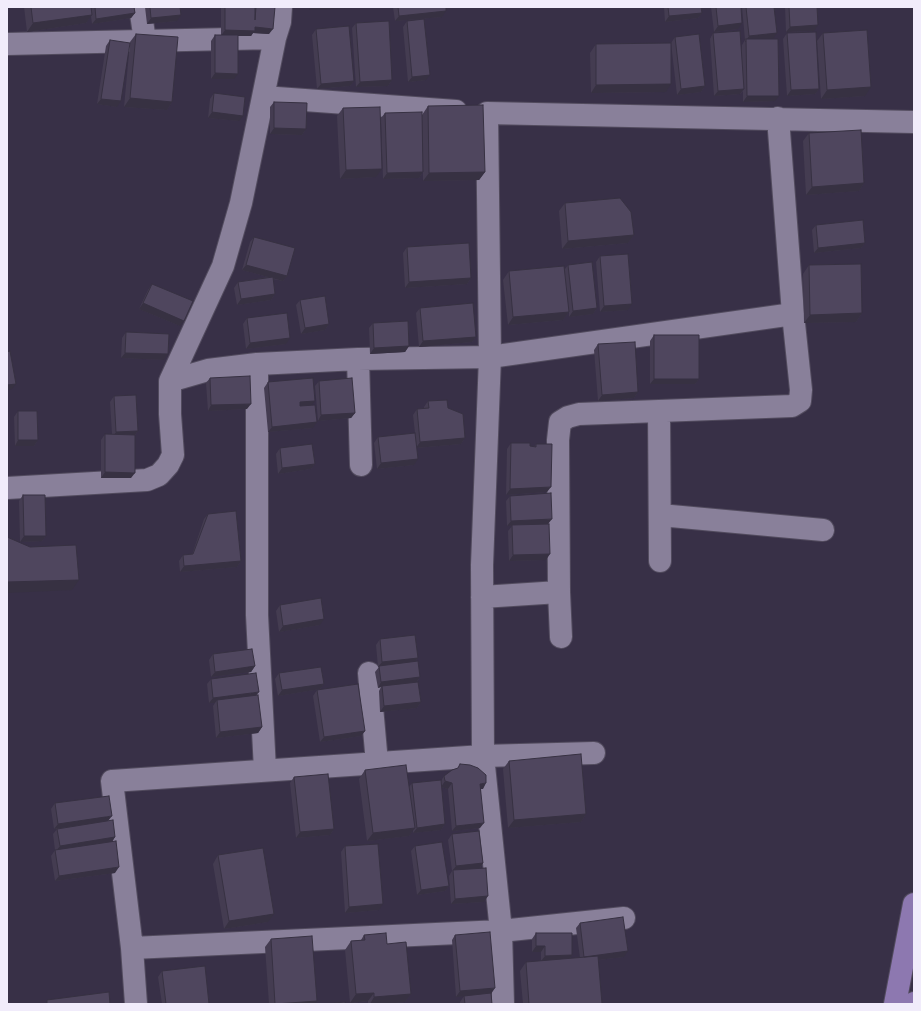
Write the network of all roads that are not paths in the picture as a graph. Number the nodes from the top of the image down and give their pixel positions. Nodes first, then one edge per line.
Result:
1 (140, 7) edge
2 (281, 7) edge
3 (275, 38) junction
4 (145, 41) junction
5 (7, 44) edge
6 (263, 97) junction
7 (487, 113) junction
8 (778, 118) junction
9 (914, 122) edge
10 (793, 314) junction
11 (490, 357) junction
12 (358, 359) junction
13 (257, 364) junction
14 (170, 381) junction
15 (659, 411) junction
16 (360, 465) dead end
17 (7, 488) edge
18 (660, 515) junction
19 (823, 530) dead end
20 (660, 561) dead end
21 (559, 592) junction
22 (482, 597) junction
23 (561, 637) dead end
24 (369, 673) dead end
25 (594, 754) dead end
26 (483, 756) junction
27 (377, 762) junction
28 (265, 770) junction
29 (914, 904) edge
30 (624, 918) edge
31 (501, 931) junction
32 (132, 948) junction
33 (903, 986) edge
34 (136, 1004) edge
35 (502, 1004) edge
36 (879, 1004) edge

1 - 4 street
2 - 3 street
3 - 4 street
3 - 6 street
4 - 5 street
6 - 7 street
6 - 14 street
7 - 8 street
7 - 11 street
8 - 9 street
8 - 10 street
10 - 11 street
10 - 15 street
11 - 12 street
11 - 22 street
12 - 13 street
12 - 16 street
13 - 14 street
13 - 28 street
14 - 17 street
15 - 18 street
15 - 21 street
18 - 19 street
18 - 20 street
21 - 22 street
21 - 23 street
22 - 26 street
24 - 27 street
25 - 26 street
26 - 27 street
26 - 31 street
27 - 28 street
28 - 32 street
29 - 33 main road
30 - 31 street
31 - 32 street
31 - 35 street
32 - 34 street
33 - 36 main road

